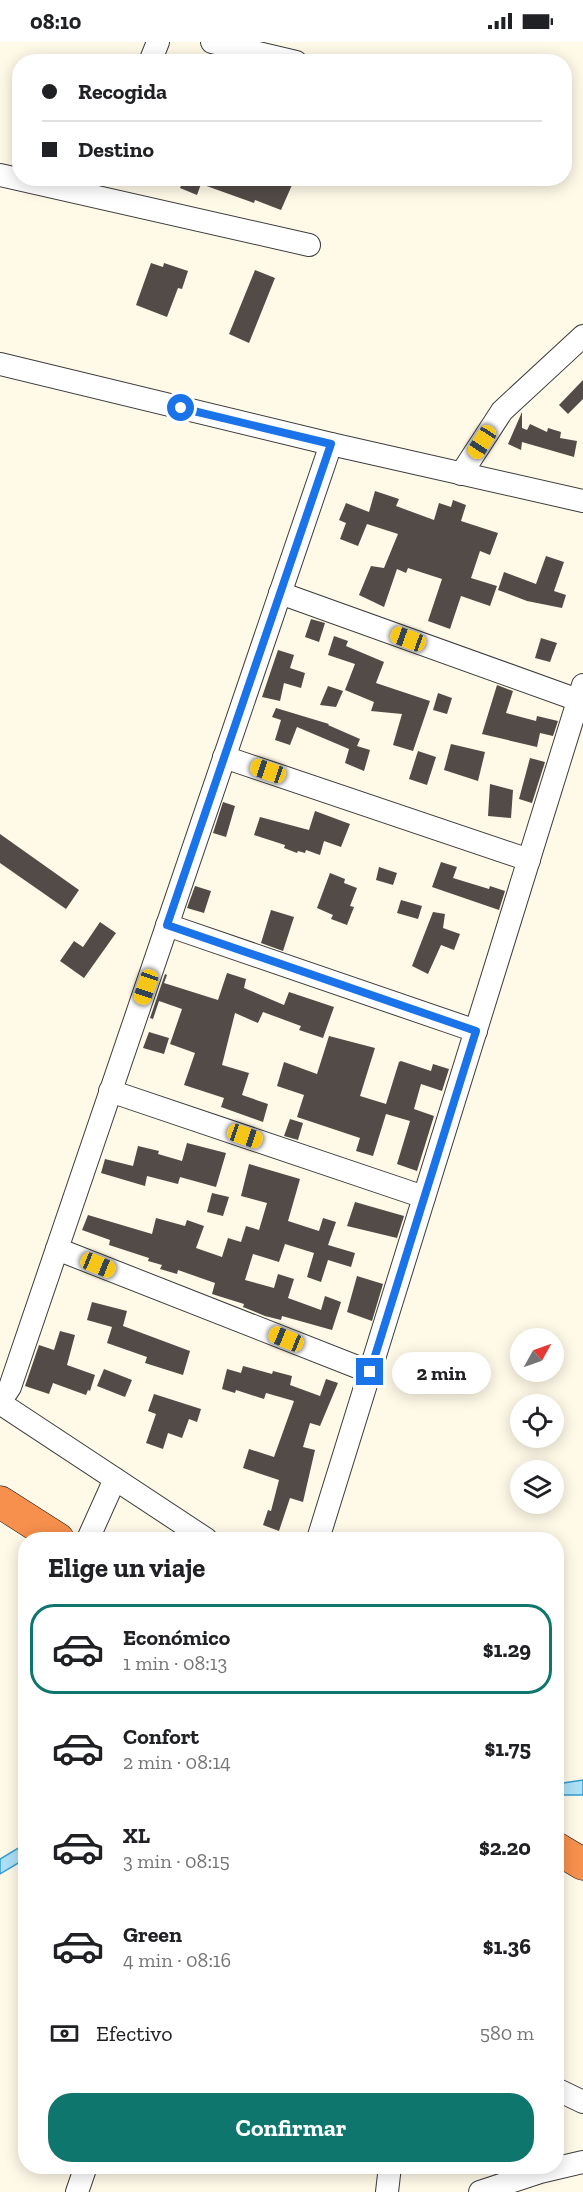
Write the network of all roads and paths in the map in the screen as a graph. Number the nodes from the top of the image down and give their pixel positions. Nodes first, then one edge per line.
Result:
1 (212, 42) edge
2 (262, 54) edge
3 (96, 187) edge
4 (309, 245) dead end
5 (583, 336) edge
6 (0, 364) edge
7 (331, 444) junction
8 (461, 474) junction
9 (583, 501) edge
10 (280, 592) junction
11 (581, 692) edge
12 (224, 757) junction
13 (529, 860) junction
14 (167, 925) junction
15 (476, 1031) junction
16 (111, 1090) junction
17 (424, 1197) junction
18 (57, 1249) junction
19 (370, 1372) junction
20 (0, 1403) edge
21 (115, 1479) junction
22 (0, 1502) edge
23 (47, 1532) edge
24 (91, 1532) edge
25 (195, 1532) edge
26 (320, 1532) edge
27 (564, 1853) edge
28 (583, 1864) edge
29 (564, 2093) edge
30 (583, 2102) edge
31 (583, 2162) edge
32 (564, 2166) edge
33 (83, 2174) edge
34 (389, 2174) edge
35 (534, 2174) edge
36 (77, 2192) edge
37 (387, 2192) edge
38 (480, 2192) edge

1 - 2 street
3 - 4 street
5 - 8 street
6 - 7 street
7 - 8 street
7 - 10 street
8 - 9 street
10 - 11 street
10 - 12 street
11 - 13 street
12 - 13 street
12 - 14 street
13 - 15 street
14 - 15 street
14 - 16 street
15 - 17 street
16 - 17 street
16 - 18 street
17 - 19 street
18 - 19 street
18 - 20 street
19 - 26 street
20 - 21 street
21 - 24 street
21 - 25 street
22 - 23 highway
27 - 28 highway
29 - 30 street
31 - 32 street
33 - 36 street
34 - 37 street
35 - 38 street

